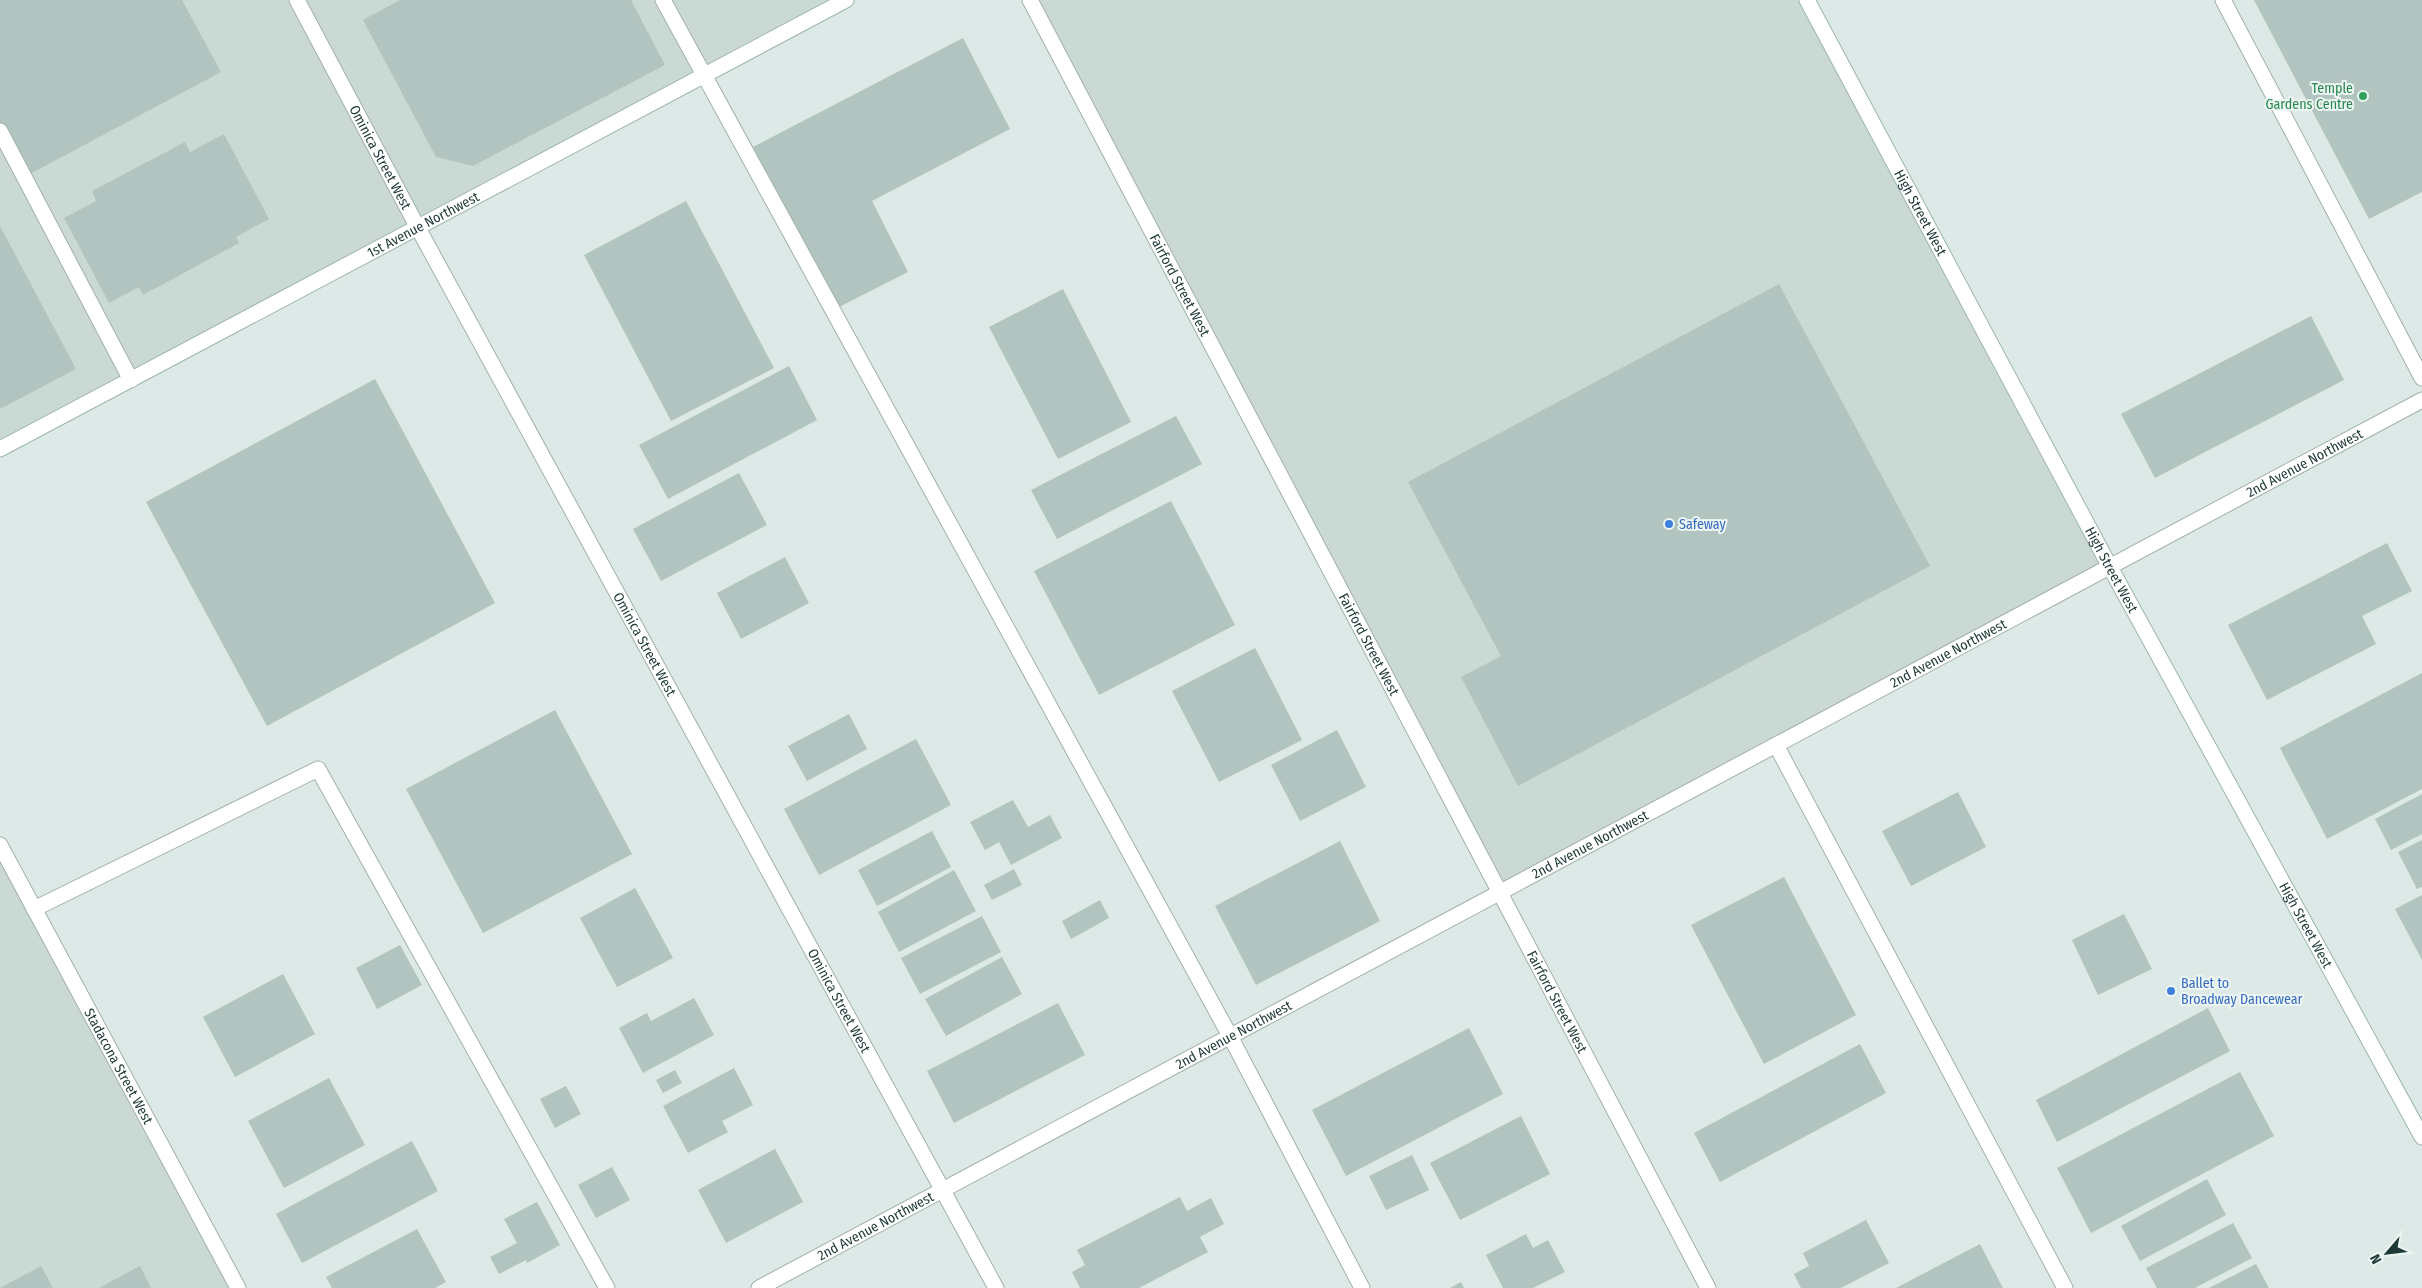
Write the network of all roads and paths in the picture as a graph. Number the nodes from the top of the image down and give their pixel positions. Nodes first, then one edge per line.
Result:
1 (296, 0) edge
2 (664, 0) edge
3 (846, 0) edge
4 (1030, 0) edge
5 (1807, 0) edge
6 (2223, 0) edge
7 (704, 76) junction
8 (0, 131) edge
9 (418, 228) junction
10 (2422, 378) edge
11 (131, 380) junction
12 (2422, 400) edge
13 (0, 449) edge
14 (2110, 566) junction
15 (1776, 745) junction
16 (0, 845) edge
17 (1499, 893) junction
18 (34, 909) junction
19 (1230, 1036) junction
20 (2422, 1137) edge
21 (944, 1190) junction
22 (238, 1288) edge
23 (607, 1288) edge
24 (759, 1288) edge
25 (996, 1288) edge
26 (1362, 1288) edge
27 (1708, 1288) edge
28 (2065, 1288) edge

1 - 9 street, Ominica Street West
2 - 7 street
3 - 7 street, 1st Avenue Northwest
4 - 17 street, Fairford Street West
5 - 14 street, High Street West
6 - 10 street
7 - 9 street, 1st Avenue Northwest
7 - 19 street
8 - 11 street
9 - 11 street, 1st Avenue Northwest
9 - 21 street, Ominica Street West
11 - 13 street, 1st Avenue Northwest
12 - 14 street, 2nd Avenue Northwest
14 - 15 street, 2nd Avenue Northwest
14 - 20 street, High Street West
15 - 17 street, 2nd Avenue Northwest
15 - 28 street
16 - 18 street, Stadacona Street West
17 - 19 street, 2nd Avenue Northwest
17 - 27 street, Fairford Street West
18 - 22 street, Stadacona Street West
18 - 23 street
19 - 21 street, 2nd Avenue Northwest
19 - 26 street
21 - 24 street, 2nd Avenue Northwest
21 - 25 street, Ominica Street West

